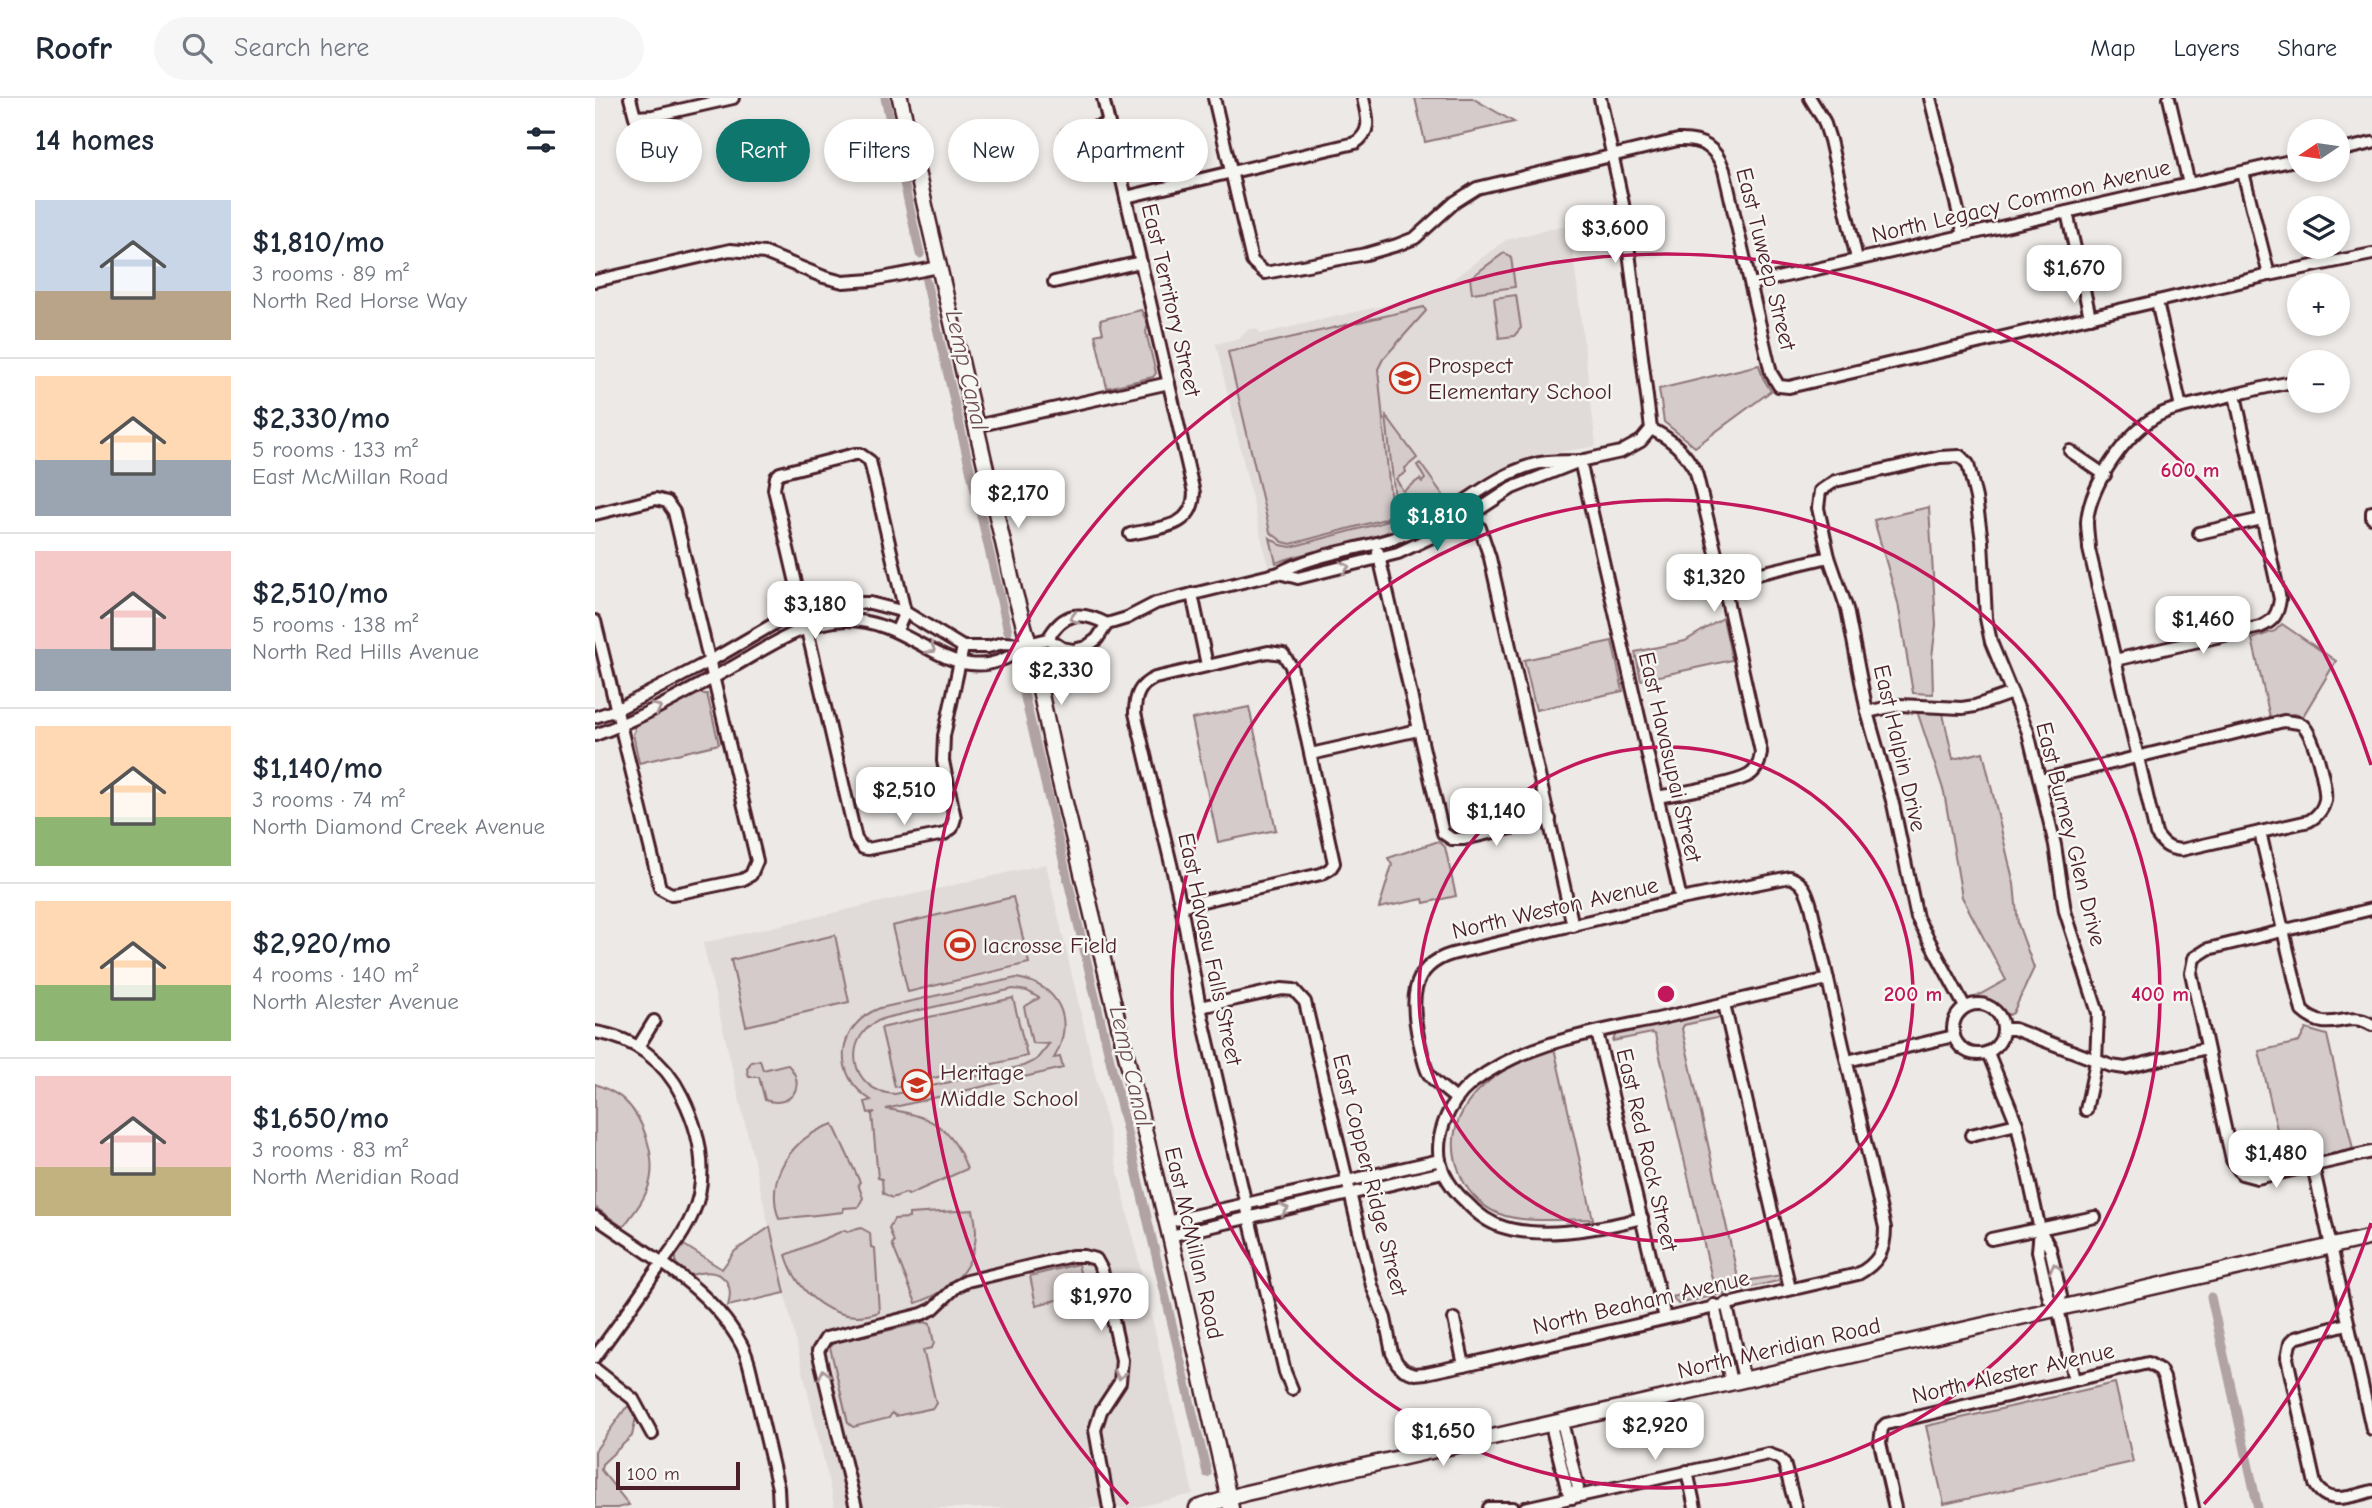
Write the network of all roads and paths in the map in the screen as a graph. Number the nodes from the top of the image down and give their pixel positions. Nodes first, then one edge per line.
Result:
1 (630, 98) edge
2 (733, 98) edge
3 (899, 98) edge
4 (1103, 98) edge
5 (1214, 98) edge
6 (1363, 98) edge
7 (1600, 98) edge
8 (1810, 98) edge
9 (1930, 98) edge
10 (2169, 98) edge
11 (1108, 119) edge
12 (2372, 143) edge
13 (2350, 148) edge
14 (1613, 155) junction
15 (2287, 162) edge
16 (2243, 172) junction
17 (1231, 173) junction
18 (1123, 182) edge
19 (2189, 184) junction
20 (1126, 197) junction
21 (2067, 212) junction
22 (1964, 235) junction
23 (2372, 254) edge
24 (1857, 259) junction
25 (1141, 262) junction
26 (939, 267) junction
27 (2269, 275) junction
28 (595, 281) edge
29 (1054, 282) dead end
30 (1751, 284) junction
31 (2157, 302) junction
32 (2090, 317) junction
33 (1169, 383) junction
34 (2287, 383) edge
35 (2235, 395) junction
36 (2181, 407) junction
37 (976, 426) junction
38 (1651, 429) junction
39 (2070, 451) dead end
40 (1959, 456) joint
41 (1580, 461) junction
42 (2105, 475) junction
43 (1462, 505) junction
44 (2372, 512) edge
45 (595, 514) edge
46 (1470, 514) junction
47 (2372, 518) edge
48 (2262, 519) junction
49 (2199, 533) dead end
50 (1130, 534) dead end
51 (1376, 545) junction
52 (1829, 556) junction
53 (1379, 559) junction
54 (1279, 573) junction
55 (1723, 582) junction
56 (1192, 594) junction
57 (802, 611) junction
58 (905, 612) junction
59 (595, 621) edge
60 (1107, 624) junction
61 (806, 628) junction
62 (897, 630) junction
63 (1048, 639) junction
64 (1028, 644) junction
65 (963, 647) junction
66 (2115, 660) junction
67 (709, 661) junction
68 (960, 663) junction
69 (1207, 665) junction
70 (713, 678) junction
71 (2012, 693) junction
72 (616, 710) junction
73 (1867, 712) junction
74 (595, 717) edge
75 (620, 726) junction
76 (1418, 730) junction
77 (595, 736) edge
78 (1311, 754) junction
79 (2138, 757) junction
80 (2040, 780) junction
81 (1658, 797) junction
82 (1550, 819) junction
83 (2260, 832) junction
84 (1681, 900) junction
85 (1181, 906) junction
86 (2372, 909) edge
87 (1573, 926) junction
88 (2284, 929) junction
89 (1828, 979) junction
90 (1724, 1004) junction
91 (1200, 1007) junction
92 (1965, 1007) junction
93 (654, 1021) dead end
94 (2372, 1025) edge
95 (2004, 1029) junction
96 (595, 1032) edge
97 (1597, 1032) junction
98 (1954, 1036) junction
99 (638, 1047) junction
100 (2207, 1048) junction
101 (1988, 1053) junction
102 (1847, 1061) junction
103 (2096, 1062) junction
104 (1456, 1099) junction
105 (2086, 1110) dead end
106 (2017, 1124) junction
107 (1971, 1135) dead end
108 (2372, 1152) edge
109 (1440, 1160) junction
110 (2313, 1166) junction
111 (1443, 1172) junction
112 (1348, 1180) junction
113 (1351, 1193) junction
114 (1246, 1204) junction
115 (595, 1217) edge
116 (1249, 1217) junction
117 (2095, 1217) dead end
118 (1642, 1218) junction
119 (1168, 1229) junction
120 (2041, 1230) junction
121 (2372, 1237) edge
122 (1991, 1239) dead end
123 (2330, 1247) junction
124 (662, 1264) junction
125 (1790, 1289) junction
126 (1726, 1303) junction
127 (1714, 1305) junction
128 (2057, 1306) junction
129 (1665, 1318) junction
130 (1454, 1320) dead end
131 (2347, 1324) junction
132 (595, 1357) edge
133 (1464, 1364) junction
134 (595, 1369) edge
135 (1404, 1370) joint
136 (2074, 1380) junction
137 (1738, 1381) junction
138 (1292, 1389) dead end
139 (1557, 1424) junction
140 (2372, 1429) edge
141 (652, 1434) dead end
142 (1687, 1471) junction
143 (2372, 1490) edge
144 (1573, 1503) edge
145 (1230, 1504) edge
146 (779, 1508) edge
147 (856, 1508) edge
148 (1109, 1508) edge
149 (1197, 1508) edge
150 (1489, 1508) edge
151 (1513, 1508) edge
152 (1525, 1508) edge
153 (1695, 1508) edge
154 (1796, 1508) edge
155 (1895, 1508) edge
156 (2193, 1508) edge

1 - 2 street
3 - 26 main road, East McMillan Road
4 - 11 street, East Territory Street
5 - 17 street
6 - 17 street
7 - 14 street
8 - 24 street
9 - 22 street
10 - 19 street
12 - 13 street
14 - 17 street
14 - 30 street, East Tuweep Street
14 - 38 street
15 - 16 street, North Legacy Common Avenue
16 - 19 street, North Legacy Common Avenue
16 - 27 street
17 - 20 street
18 - 20 street, East Territory Street
19 - 21 street, North Legacy Common Avenue
20 - 25 street, East Territory Street
21 - 22 street, North Legacy Common Avenue
21 - 32 street
22 - 24 street, North Legacy Common Avenue
23 - 27 street
24 - 30 street, North Legacy Common Avenue
25 - 29 street
25 - 33 street, East Territory Street
26 - 28 street
26 - 37 main road, East McMillan Road
27 - 31 street
30 - 32 street, East Tuweep Street
31 - 32 street
31 - 36 street
33 - 37 street
33 - 50 street, East Territory Street
34 - 35 street
35 - 36 street
35 - 48 street
36 - 42 street
37 - 64 main road, East McMillan Road
38 - 41 street
38 - 55 street
39 - 42 street
40 - 52 street, East Halpin Drive
40 - 71 street, East Burney Glen Drive
41 - 43 street
41 - 46 street
41 - 81 street, East Havasupai Street
42 - 66 street
43 - 46 street
43 - 51 street
44 - 47 street
45 - 67 street
46 - 53 street
46 - 82 street
48 - 49 street
48 - 66 street
51 - 53 street
51 - 54 street
52 - 55 street
52 - 73 street, East Halpin Drive
54 -> 53 street
53 - 76 street
54 - 56 street
55 - 81 street
56 - 60 street
56 - 69 street
57 - 58 street
57 - 58 street
57 - 61 street
57 - 67 street
58 - 62 street
58 - 65 street
59 - 72 street
60 -> 63 street
60 - 63 street
61 - 62 street
61 - 68 street
61 - 70 street
62 -> 68 street
63 - 64 street
64 - 65 street
64 - 68 street
64 - 119 main road, East McMillan Road
65 - 68 street
66 - 79 street
67 - 70 street
67 - 72 street
69 - 78 street
69 - 85 street, East Havasu Falls Street
75 -> 70 street
70 - 75 street
71 - 73 street
71 - 80 street, East Burney Glen Drive
72 - 74 street
72 - 75 street
73 - 92 street, East Halpin Drive
75 - 77 street
76 - 78 street
76 - 82 street
78 - 85 street
79 - 80 street
79 - 83 street
79 - 83 street
80 - 103 street, East Burney Glen Drive
81 - 84 street, East Havasupai Street
82 - 87 street
83 - 88 street
84 - 87 street, North Weston Avenue
84 - 89 street, North Weston Avenue
85 - 91 street, East Havasu Falls Street
86 - 88 street
87 - 104 street, North Weston Avenue
88 - 94 street
88 - 100 street
89 - 90 street
89 - 102 street
90 - 97 street
90 - 125 street
91 - 112 street, East Copper Ridge Street
91 - 114 street, East Havasu Falls Street
92 - 95 street
92 - 98 street
93 - 99 street
95 - 101 street
95 - 103 street
96 - 99 street
97 - 104 street
97 - 118 street, East Red Rock Street
98 - 101 street
98 - 102 street
99 - 124 street
100 - 103 street
100 - 110 street
101 - 106 street
102 - 125 street, North Beaham Avenue
103 - 105 street, East Burney Glen Drive
104 - 109 street
106 - 107 street
106 - 120 street
108 - 110 street
109 - 111 street
109 - 112 street
110 - 123 street
111 - 113 street
111 - 118 street
112 - 113 street, East Copper Ridge Street
112 - 114 street
116 -> 113 street
113 - 135 street, East Copper Ridge Street
114 - 116 street, East Havasu Falls Street
114 - 119 street
115 - 124 street
116 - 119 street
116 - 138 street, East Havasu Falls Street
117 - 120 street
118 - 129 street, East Red Rock Street
119 - 145 main road, East McMillan Road
120 - 122 street
120 - 128 street
121 - 123 main road, North Meridian Road
123 - 128 main road, North Meridian Road
123 - 131 street
124 - 132 street
124 - 146 street
125 - 126 street, North Beaham Avenue
126 - 127 street, North Beaham Avenue
126 - 137 street
127 - 129 street, North Beaham Avenue
127 - 137 street
128 - 136 street
128 - 137 main road, North Meridian Road
129 - 133 street, North Beaham Avenue
130 - 133 street
131 - 140 street
131 - 143 street
133 - 135 street, North Beaham Avenue
134 - 141 street
136 - 155 street, North Alester Avenue
136 - 156 street, North Alester Avenue
137 - 139 main road, North Meridian Road
139 - 144 street
139 - 145 main road, North Meridian Road
142 - 144 street
142 - 153 street
142 - 154 street
144 - 152 street
145 - 149 main road, North Meridian Road
147 -> 148 street
150 - 151 street

